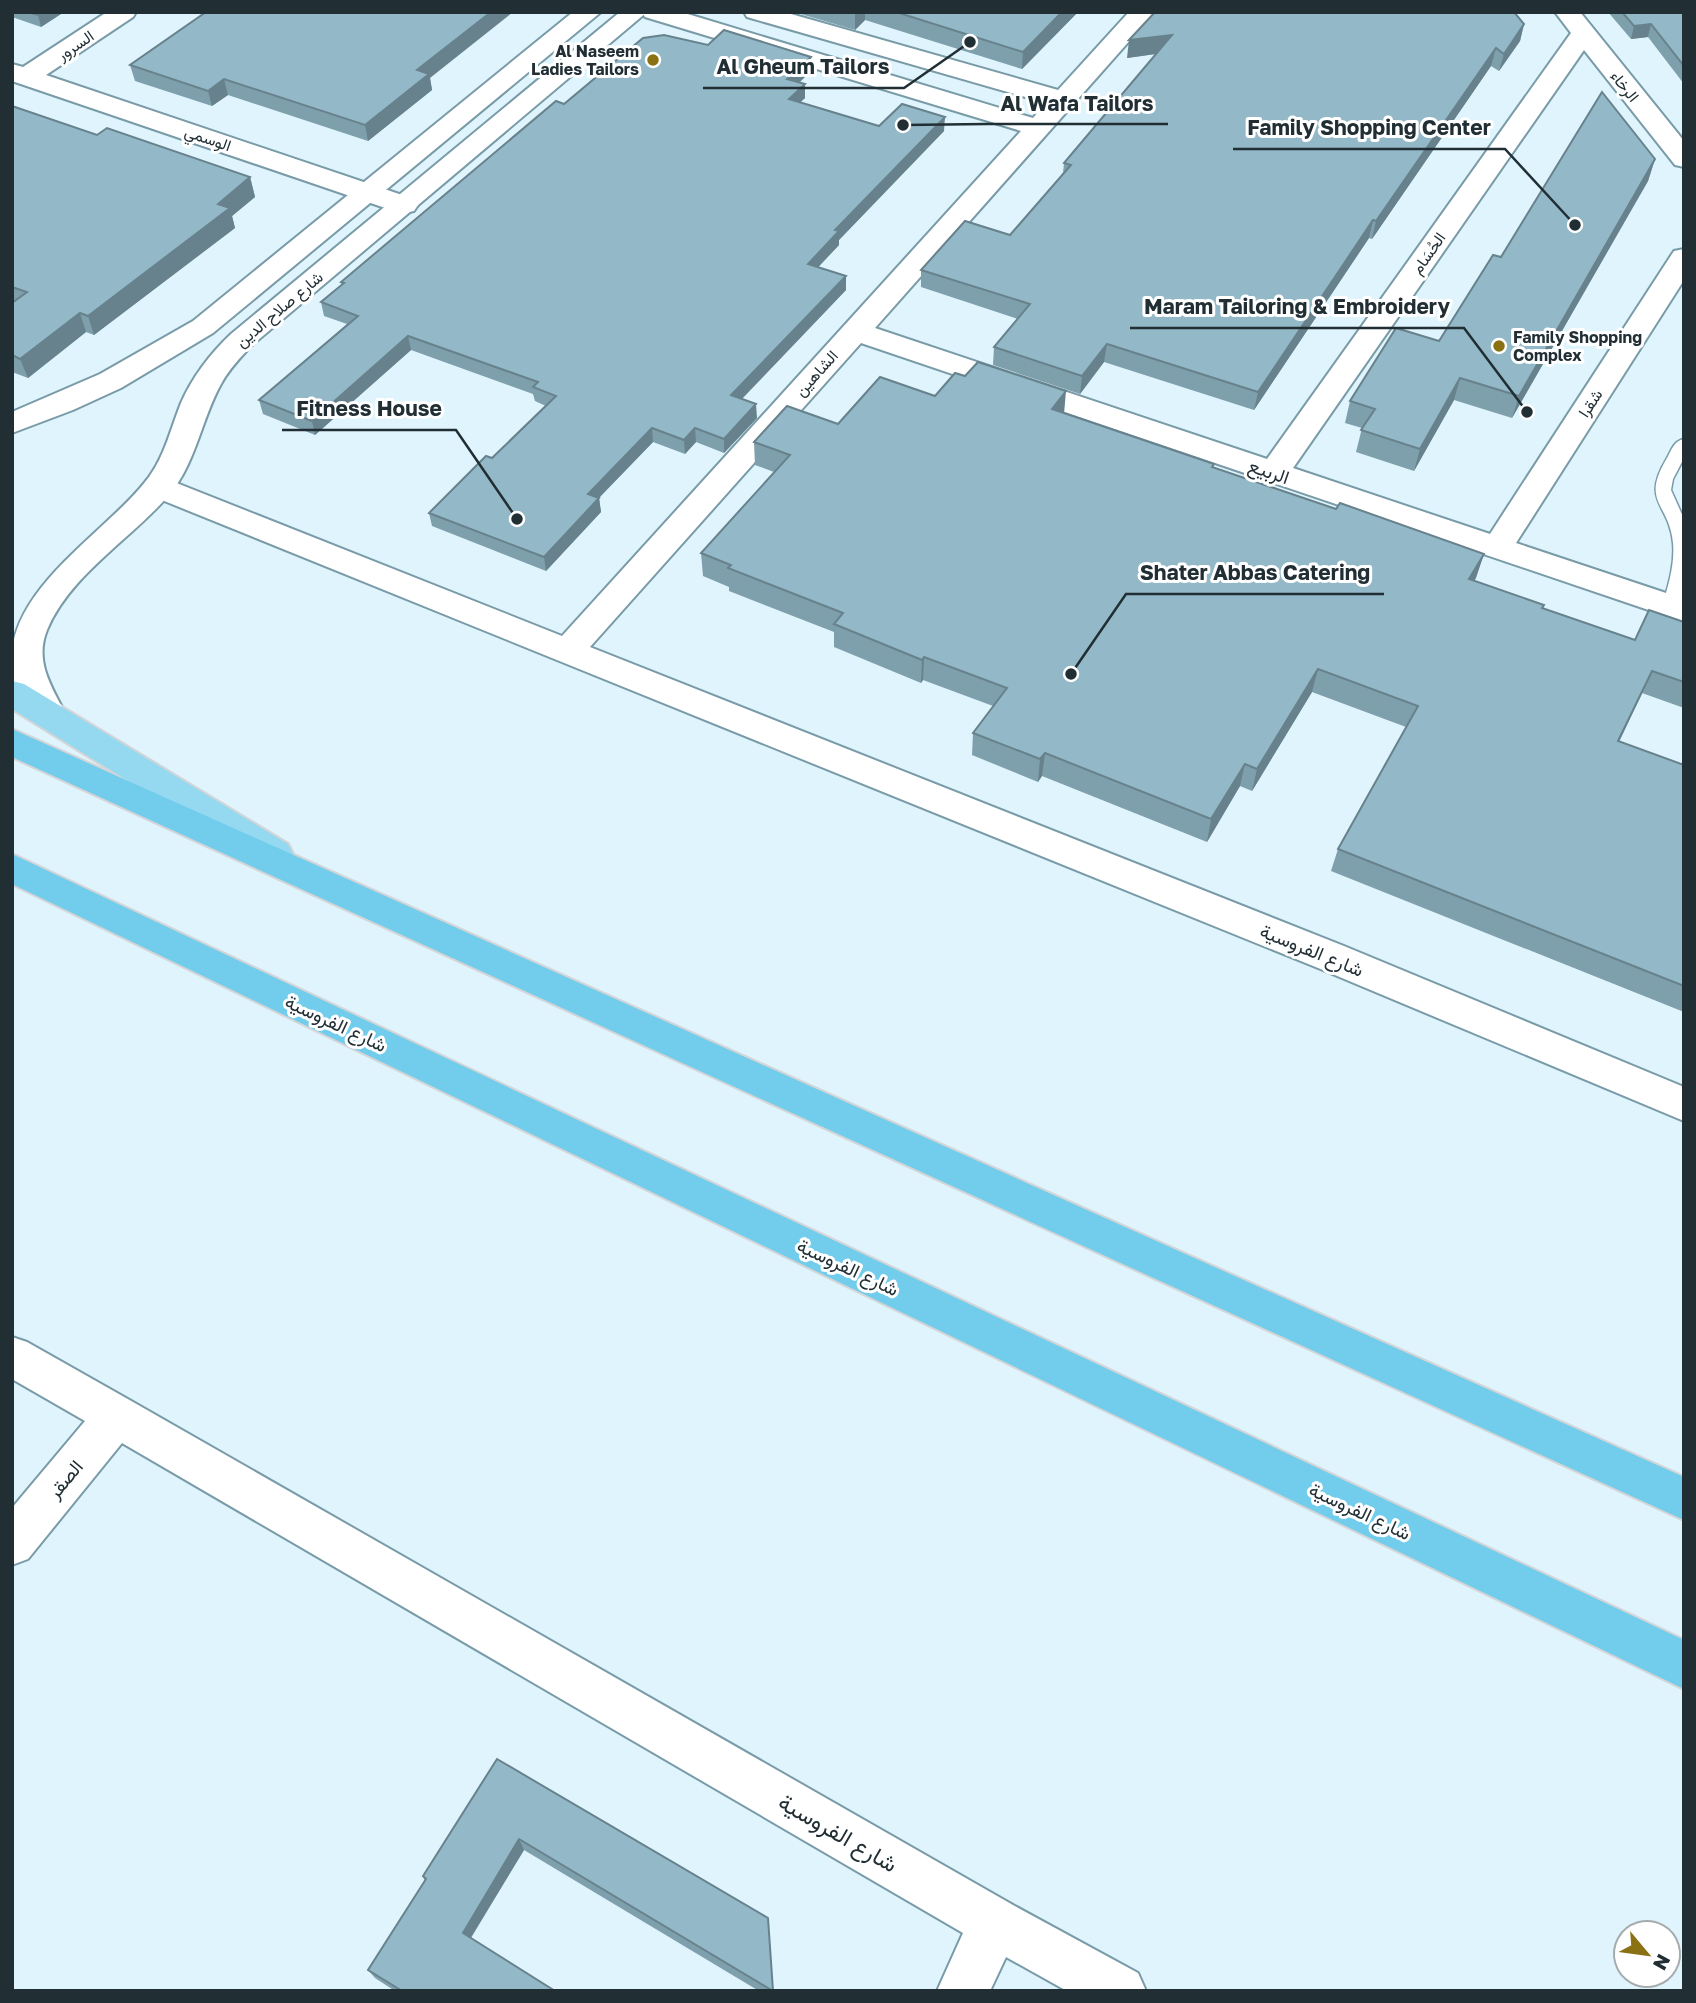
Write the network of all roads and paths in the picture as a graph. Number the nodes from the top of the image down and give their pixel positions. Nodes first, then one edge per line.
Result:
1 (124, 12) edge
2 (589, 12) edge
3 (635, 12) edge
4 (654, 12) edge
5 (756, 12) edge
6 (1143, 12) edge
7 (1575, 23) edge
8 (19, 74) edge
9 (1063, 100) junction
10 (1038, 128) junction
11 (1684, 159) edge
12 (369, 193) junction
13 (404, 205) junction
14 (1684, 257) edge
15 (855, 331) junction
16 (154, 359) junction
17 (213, 374) junction
18 (12, 423) edge
19 (1683, 444) edge
20 (1273, 472) junction
21 (158, 487) junction
22 (1497, 548) junction
23 (1677, 609) edge
24 (568, 650) junction
25 (12, 693) edge
26 (50, 715) junction
27 (12, 742) edge
28 (12, 868) edge
29 (327, 886) junction
30 (1684, 1105) edge
31 (12, 1356) edge
32 (117, 1416) junction
33 (1684, 1500) edge
34 (12, 1543) edge
35 (1684, 1665) edge
36 (995, 1923) junction
37 (963, 1991) edge
38 (1120, 1991) edge

1 - 8 street, السرور
2 - 12 street, شارع صلاح الدين
3 - 13 street, شارع صلاح الدين
4 - 10 street
5 - 9 street
6 - 9 street, الشاهين
7 - 11 street, الرخاء
7 - 20 street, الحُسَام
8 - 12 street, الوسمي
9 - 10 street, الشاهين
10 - 15 street, الشاهين
12 - 13 street, الوسمي
12 - 16 street, شارع صلاح الدين
13 - 17 street, شارع صلاح الدين
14 - 22 street, شقرا
15 - 20 street, الربيع
15 - 24 street, الشاهين
16 - 17 street
16 - 18 street, شارع صلاح الدين
17 - 21 street, شارع صلاح الدين
19 - 23 lane
20 - 22 street, الربيع
21 - 24 street, شارع الفروسية
21 - 26 street, شارع صلاح الدين
22 - 23 street, الربيع
24 - 30 street, شارع الفروسية
25 - 26 main road
26 - 29 main road
27 - 29 highway
28 - 35 highway, شارع الفروسية
29 - 33 highway
31 - 32 street, شارع الفروسية
32 - 34 street, الصقر
32 - 36 street, شارع الفروسية
36 - 37 street
36 - 38 street, شارع الفروسية

